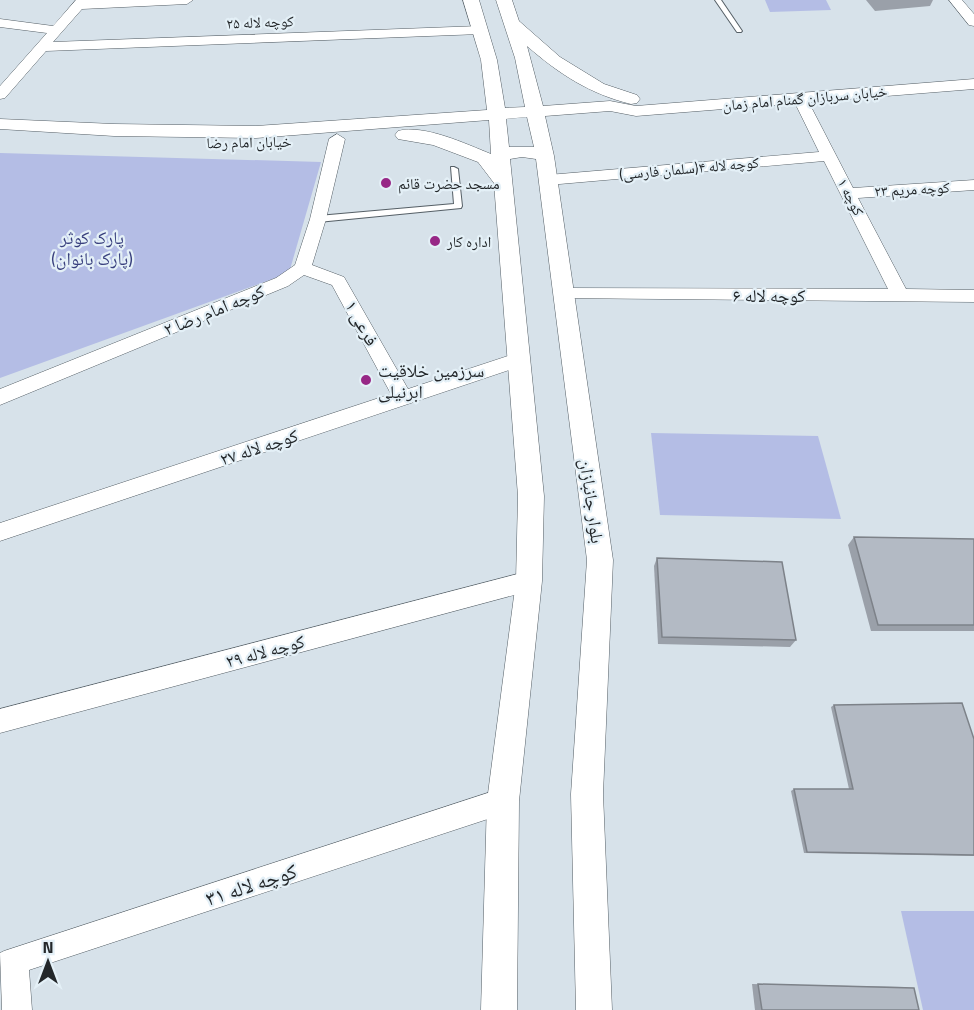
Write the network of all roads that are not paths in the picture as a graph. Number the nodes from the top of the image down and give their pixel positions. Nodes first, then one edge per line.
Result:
1 (187, 0) edge
2 (471, 0) edge
3 (504, 0) edge
4 (718, 0) edge
5 (955, 0) edge
6 (81, 2) edge
7 (974, 22) edge
8 (0, 23) edge
9 (514, 25) junction
10 (56, 30) junction
11 (480, 30) junction
12 (739, 31) dead end
13 (41, 47) junction
14 (506, 59) junction
15 (974, 84) edge
16 (0, 94) edge
17 (800, 99) junction
18 (681, 108) junction
19 (536, 119) junction
20 (497, 122) junction
21 (0, 124) edge
22 (404, 135) junction
23 (0, 136) edge
24 (255, 138) junction
25 (337, 139) junction
26 (830, 156) junction
27 (547, 168) junction
28 (454, 169) dead end
29 (501, 169) junction
30 (974, 185) edge
31 (849, 193) junction
32 (318, 219) junction
33 (302, 268) junction
34 (563, 294) junction
35 (900, 295) junction
36 (974, 296) edge
37 (518, 360) junction
38 (0, 398) edge
39 (404, 399) junction
40 (0, 532) edge
41 (530, 581) junction
42 (0, 721) edge
43 (503, 801) junction
44 (7, 965) edge
45 (18, 1010) edge
46 (499, 1010) edge
47 (594, 1010) edge

1 - 6 street
2 - 11 street, بلوار جانبازان
3 - 9 street, بلوار جانبازان
4 - 12 lane
5 - 7 street
6 - 10 street
8 - 10 street
9 - 14 street, بلوار جانبازان
9 - 18 street
10 - 13 street
11 - 13 street, کوچه لاله ۲۵
11 - 14 street, بلوار جانبازان
13 - 16 street
14 - 19 street, بلوار جانبازان
14 - 20 street, بلوار جانبازان
15 - 17 street, خیابان سربازان گمنام امام زمان
17 - 18 street, خیابان سربازان گمنام امام زمان
17 - 26 street, کوچه ۱
18 - 19 street, خیابان سربازان گمنام امام زمان
19 - 20 street, خیابان سربازان گمنام امام زمان
19 - 27 street, بلوار جانبازان
20 - 22 street, خیابان امام رضا
20 - 24 street, خیابان امام رضا
20 - 29 street, بلوار جانبازان
21 - 24 street, خیابان امام رضا
22 - 25 street, خیابان امام رضا
22 - 29 street
23 - 24 street, خیابان امام رضا
24 - 25 street, خیابان امام رضا
25 - 32 street
26 - 27 street, کوچه لاله ۴(سلمان فارسی)
26 - 31 street, کوچه ۱
27 - 29 street
27 - 34 street, بلوار جانبازان
28 - 32 lane
29 - 37 street, بلوار جانبازان
30 - 31 street, کوچه مریم ۲۳
31 - 35 street, کوچه ۱
32 - 33 street
33 - 38 street, کوچه امام رضا ۲
33 - 39 street, فرعی ۱
34 - 35 street, کوچه لاله ۶
34 - 47 street, بلوار جانبازان
35 - 36 street, کوچه لاله ۶
37 - 39 street, کوچه لاله ۲۷
37 - 41 street, بلوار جانبازان
39 - 40 street, کوچه لاله ۲۷
41 - 42 street, کوچه لاله ۲۹
41 - 43 street, بلوار جانبازان
43 - 44 street, کوچه لاله ۳۱
43 - 46 street, بلوار جانبازان
44 - 45 street

